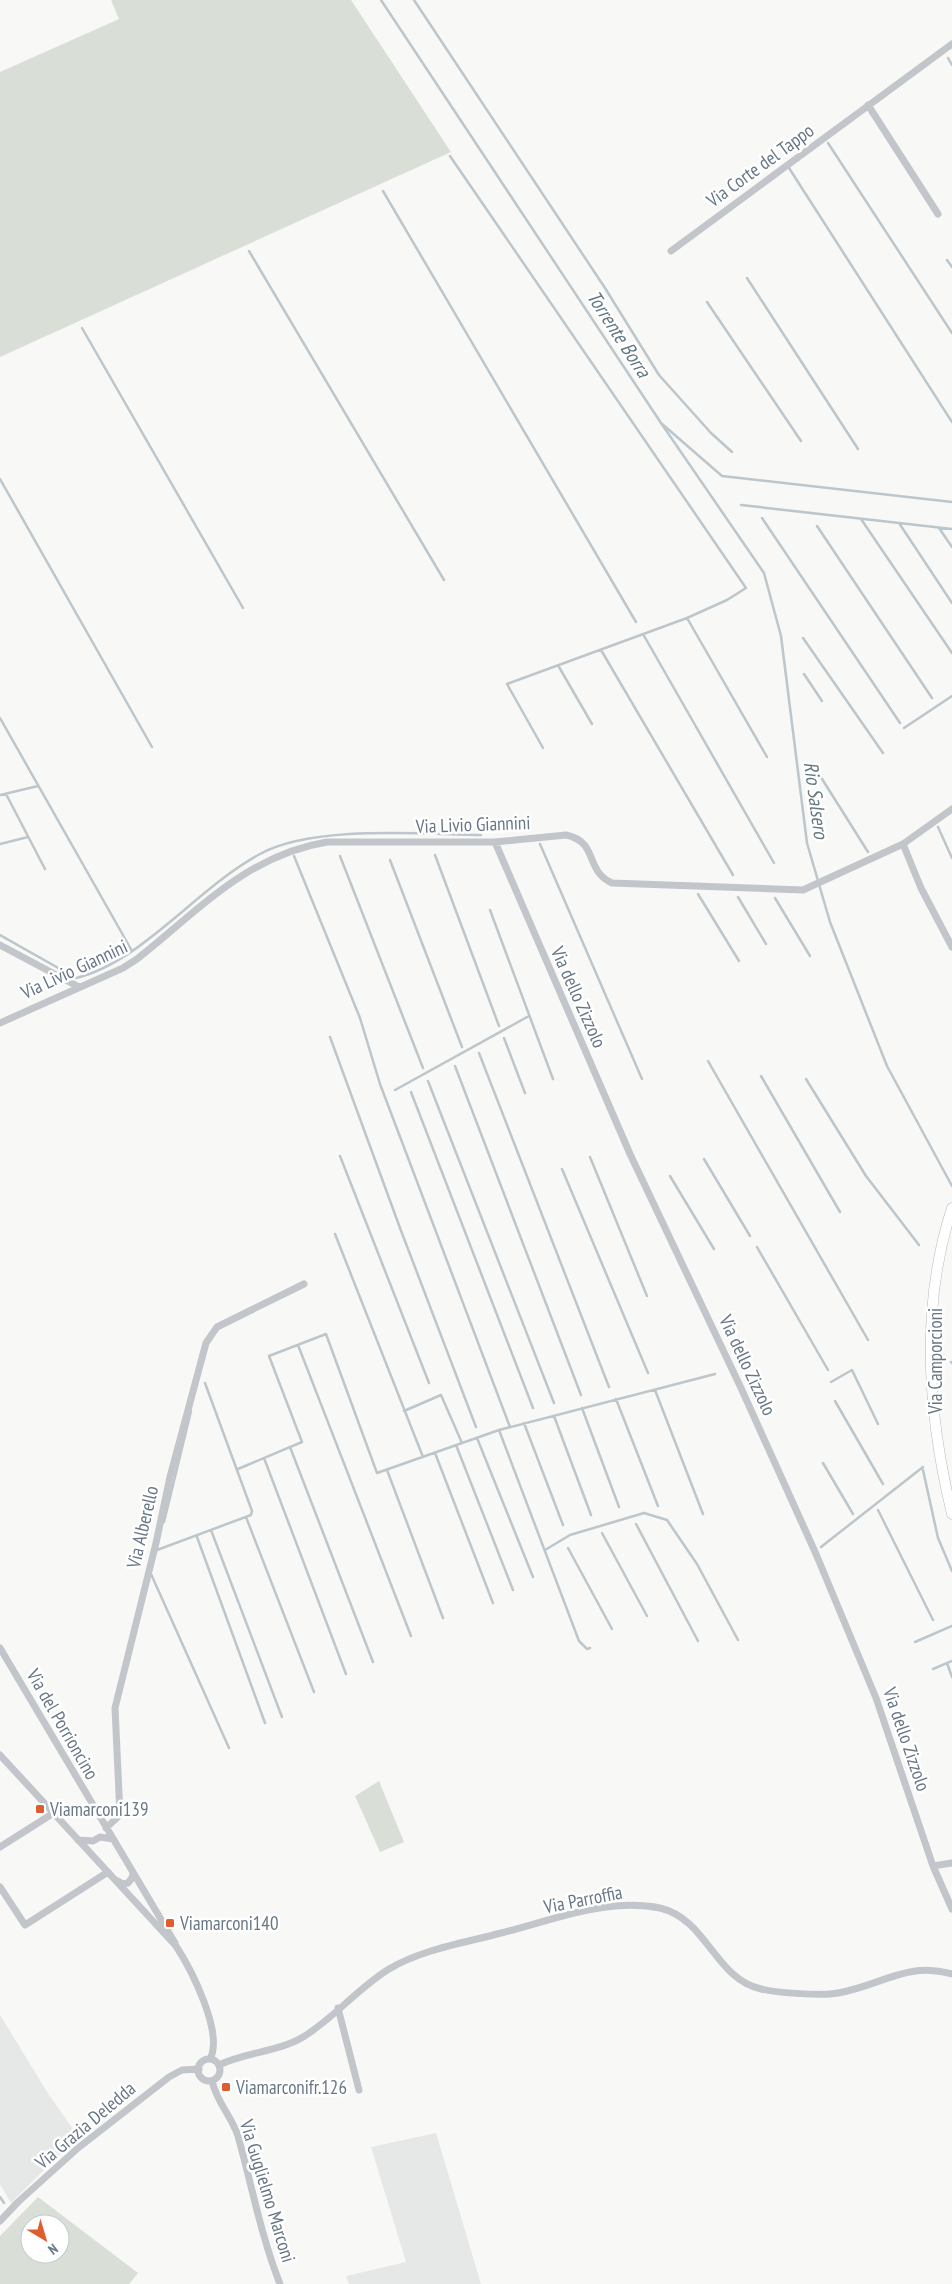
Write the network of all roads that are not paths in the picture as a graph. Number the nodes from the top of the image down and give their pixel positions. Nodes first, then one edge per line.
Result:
1 (952, 44) edge
2 (868, 105) junction
3 (938, 214) dead end
4 (671, 251) dead end
5 (952, 810) edge
6 (495, 842) junction
7 (903, 844) junction
8 (0, 945) edge
9 (952, 947) edge
10 (79, 987) junction
11 (0, 1023) edge
12 (950, 1213) edge
13 (304, 1284) dead end
14 (952, 1514) edge
15 (0, 1648) edge
16 (0, 1755) edge
17 (52, 1814) junction
18 (105, 1827) junction
19 (96, 1839) junction
20 (113, 1839) junction
21 (78, 1840) junction
22 (0, 1847) edge
23 (91, 1854) junction
24 (952, 1863) edge
25 (933, 1866) junction
26 (108, 1872) junction
27 (133, 1873) junction
28 (116, 1880) junction
29 (0, 1887) edge
30 (952, 1909) edge
31 (176, 1946) junction
32 (952, 1974) edge
33 (338, 2008) junction
34 (210, 2059) junction
35 (219, 2065) junction
36 (199, 2069) junction
37 (212, 2081) junction
38 (359, 2090) dead end
39 (0, 2221) edge
40 (280, 2284) edge

1 - 2 street, Via Corte del Tappo
2 - 3 street
2 - 4 street, Via Corte del Tappo
5 - 7 street, Via Livio Giannini
6 - 7 street, Via Livio Giannini
6 - 10 street, Via Livio Giannini
6 - 25 street, Via dello Zizzolo
7 - 9 street
8 - 10 street
10 - 11 street, Via Livio Giannini
12 - 14 main road, Via Camporcioni
13 - 18 street, Via Alberello
15 - 18 street, Via del Porrioncino
16 - 17 street
17 - 21 street
17 - 22 street
18 - 19 street
18 - 20 street, Via del Porrioncino
19 - 20 street
19 - 21 street
19 - 23 street
20 - 27 street, Via del Porrioncino
21 - 23 street
23 - 26 street
24 - 25 street
25 - 30 street, Via dello Zizzolo
26 - 28 street
26 - 29 street
27 - 28 street
27 - 31 street, Via del Porrioncino
28 - 31 street
31 - 34 street
32 - 33 street, Via Parroffia
33 - 35 street, Via Parroffia
33 - 38 street
34 - 35 street
34 - 36 street
35 - 37 street
36 - 37 street
36 - 39 street, Via Grazia Deledda
37 - 40 street, Via Guglielmo Marconi

